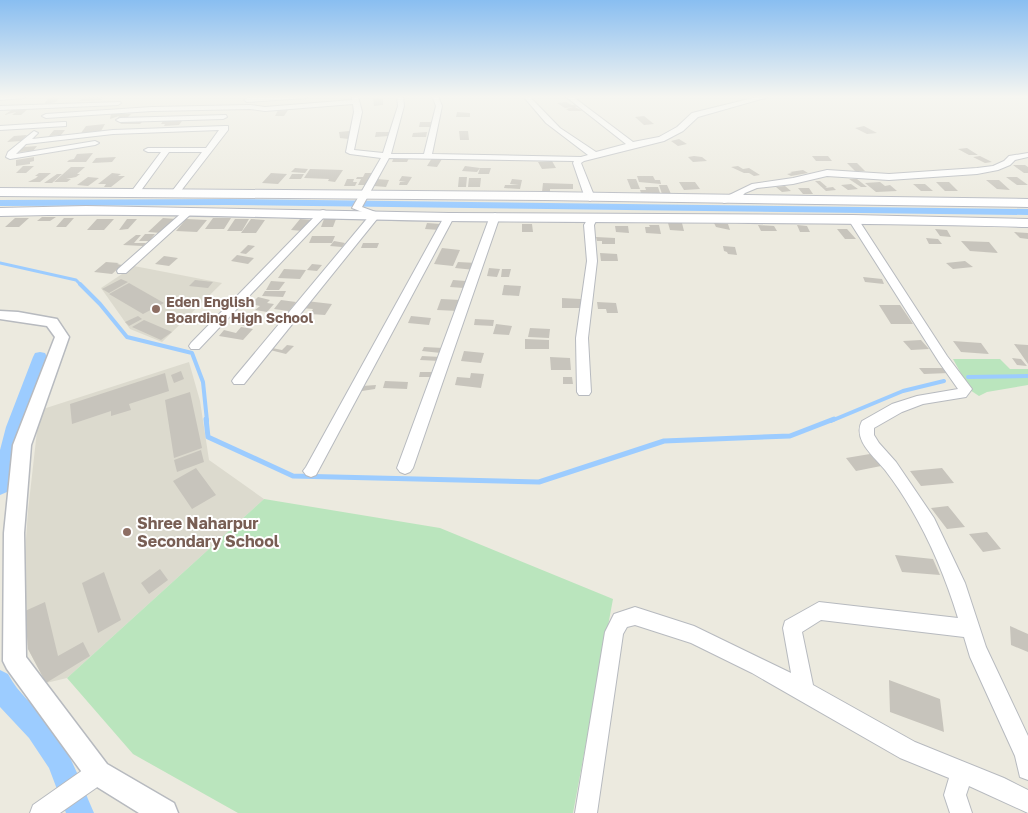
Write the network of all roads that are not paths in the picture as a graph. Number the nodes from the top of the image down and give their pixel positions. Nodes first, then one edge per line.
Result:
1 (18, 134) edge
2 (33, 134) edge
3 (96, 134) edge
4 (220, 134) edge
5 (354, 134) edge
6 (393, 134) edge
7 (432, 134) edge
8 (562, 134) edge
9 (619, 134) edge
10 (669, 134) edge
11 (0, 135) edge
12 (24, 142) junction
13 (101, 142) dead end
14 (632, 144) junction
15 (148, 150) dead end
16 (167, 150) junction
17 (208, 150) junction
18 (594, 155) junction
19 (1028, 155) edge
20 (386, 156) junction
21 (427, 157) junction
22 (581, 159) junction
23 (0, 192) edge
24 (134, 194) junction
25 (174, 194) junction
26 (590, 198) junction
27 (724, 200) junction
28 (360, 201) junction
29 (1028, 203) edge
30 (0, 212) edge
31 (188, 212) junction
32 (323, 213) junction
33 (376, 214) junction
34 (495, 216) junction
35 (449, 217) junction
36 (593, 217) junction
37 (853, 219) junction
38 (1028, 223) edge
39 (122, 270) dead end
40 (0, 315) edge
41 (195, 346) dead end
42 (239, 381) dead end
43 (584, 392) dead end
44 (405, 468) dead end
45 (311, 470) dead end
46 (971, 629) junction
47 (804, 692) junction
48 (1028, 769) edge
49 (961, 772) junction
50 (97, 774) junction
51 (1028, 802) edge
52 (41, 813) edge
53 (164, 813) edge
54 (586, 813) edge
55 (961, 813) edge

1 - 11 street
2 - 12 street
3 - 12 street
4 - 17 street
5 - 20 street
6 - 20 street
7 - 21 street
8 - 18 street
9 - 14 street
10 - 14 street
12 - 13 street
14 - 18 street
15 - 16 street
16 - 17 street
16 - 24 street
17 - 25 street
18 - 22 street
19 - 27 street
20 - 21 street
20 - 28 street
21 - 22 street
22 - 26 street
23 - 24 main road
24 - 25 main road
25 - 28 main road
26 - 27 main road
26 - 28 main road
27 - 29 main road
28 - 33 street
30 - 31 main road
31 - 32 main road
31 - 39 street
32 - 33 main road
32 - 41 street
33 - 35 main road
33 - 42 street
34 - 35 main road
34 - 36 main road
34 - 44 street
35 - 45 street
36 - 37 main road
36 - 43 street
37 - 38 main road
37 - 46 street
40 - 50 street
46 - 47 street
46 - 48 street
47 - 49 street
47 - 54 street
49 - 51 street
49 - 55 street
50 - 52 street
50 - 53 street

